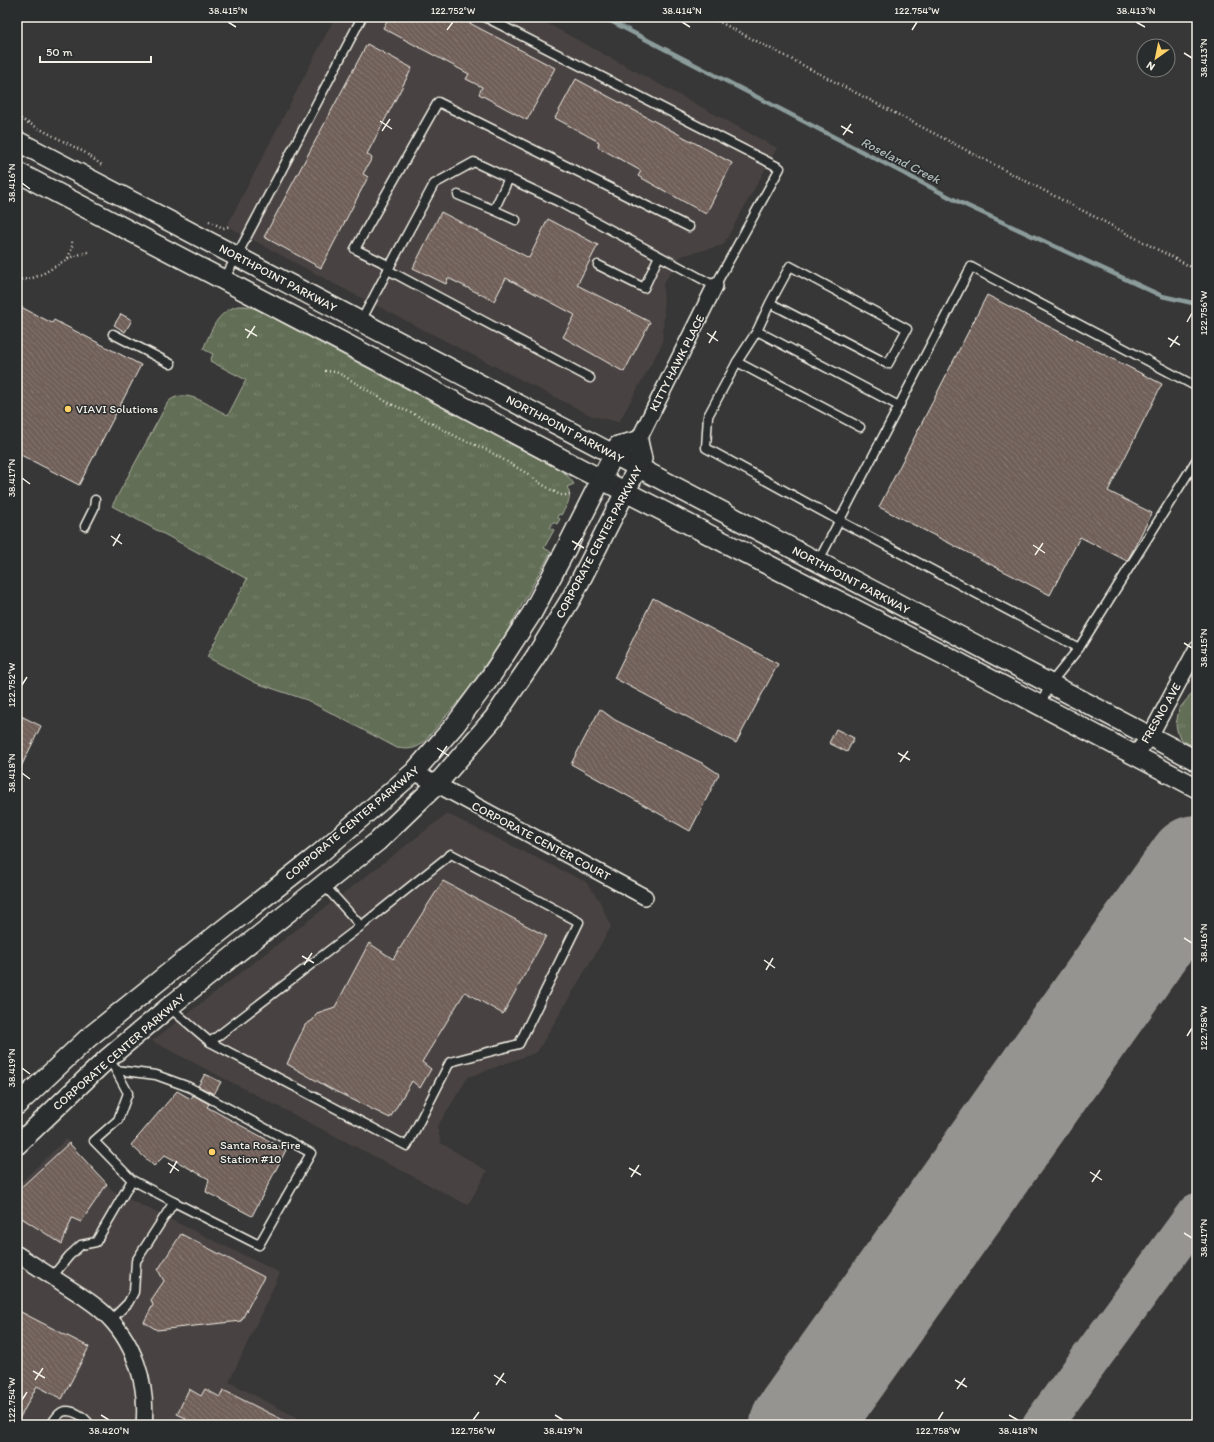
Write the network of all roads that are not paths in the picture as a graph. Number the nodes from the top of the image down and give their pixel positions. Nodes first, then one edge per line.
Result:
1 (362, 17) edge
2 (485, 17) edge
3 (17, 141) edge
4 (17, 172) edge
5 (509, 178) junction
6 (458, 195) dead end
7 (494, 210) junction
8 (516, 220) dead end
9 (689, 227) dead end
10 (236, 256) junction
11 (659, 256) junction
12 (598, 265) dead end
13 (389, 268) junction
14 (224, 280) junction
15 (715, 286) junction
16 (770, 304) junction
17 (361, 321) junction
18 (757, 331) junction
19 (114, 334) dead end
20 (737, 362) junction
21 (171, 364) dead end
22 (590, 378) dead end
23 (1197, 387) edge
24 (899, 406) junction
25 (860, 428) dead end
26 (638, 440) junction
27 (613, 454) junction
28 (1197, 459) edge
29 (638, 468) junction
30 (601, 479) junction
31 (626, 492) junction
32 (95, 500) dead end
33 (840, 521) junction
34 (85, 526) dead end
35 (818, 562) junction
36 (1079, 648) junction
37 (1197, 648) edge
38 (1050, 684) junction
39 (1040, 706) junction
40 (1150, 736) junction
41 (1135, 755) junction
42 (1197, 762) edge
43 (414, 772) junction
44 (436, 785) junction
45 (1197, 788) edge
46 (323, 884) junction
47 (645, 897) dead end
48 (360, 926) junction
49 (168, 1007) junction
50 (210, 1042) junction
51 (111, 1064) junction
52 (17, 1105) edge
53 (17, 1145) edge
54 (132, 1180) junction
55 (174, 1202) junction
56 (17, 1254) edge
57 (52, 1276) junction
58 (111, 1320) junction
59 (51, 1425) edge
60 (90, 1425) edge
61 (144, 1425) edge

1 - 10 lane
2 - 15 lane
3 - 10 street, NORTHPOINT PARKWAY
4 - 14 street, NORTHPOINT PARKWAY
5 - 7 lane
5 - 11 lane
5 - 13 lane
6 - 7 lane
7 - 8 lane
9 - 13 lane
10 - 14 lane
10 - 17 street, NORTHPOINT PARKWAY
11 - 12 lane
11 - 15 lane
13 - 17 lane
13 - 22 lane
14 - 30 street, NORTHPOINT PARKWAY
15 - 26 street, KITTY HAWK PLACE
16 - 16 lane
16 - 18 lane
17 - 27 street, NORTHPOINT PARKWAY
18 - 20 lane
18 - 24 lane
19 - 21 lane
20 - 25 lane
20 - 33 lane
23 - 24 lane
24 - 33 lane
26 - 27 street, CORPORATE CENTER PARKWAY
26 - 29 street, CORPORATE CENTER PARKWAY
27 - 29 street, NORTHPOINT PARKWAY
27 - 30 street, CORPORATE CENTER PARKWAY
28 - 36 lane
29 - 31 street, CORPORATE CENTER PARKWAY
29 - 35 street, NORTHPOINT PARKWAY
30 - 31 street, NORTHPOINT PARKWAY
30 - 43 street, CORPORATE CENTER PARKWAY
31 - 39 street, NORTHPOINT PARKWAY
31 - 44 street, CORPORATE CENTER PARKWAY
32 - 34 lane
33 - 35 lane
33 - 36 lane
35 - 38 street, NORTHPOINT PARKWAY
36 - 38 lane
37 - 40 street, FRESNO AVE
38 - 39 lane
38 - 40 street, NORTHPOINT PARKWAY
39 - 41 street, NORTHPOINT PARKWAY
40 - 41 street, FRESNO AVE
40 - 42 street, NORTHPOINT PARKWAY
41 - 45 street, NORTHPOINT PARKWAY
43 - 44 street, CORPORATE CENTER COURT
43 - 52 street, CORPORATE CENTER PARKWAY
44 - 46 street, CORPORATE CENTER PARKWAY
44 - 47 street, CORPORATE CENTER COURT
46 - 48 lane
46 - 49 street, CORPORATE CENTER PARKWAY
48 - 50 lane
48 - 50 lane
49 - 50 lane
49 - 51 street, CORPORATE CENTER PARKWAY
51 - 53 street, CORPORATE CENTER PARKWAY
51 - 54 lane
51 - 55 lane
54 - 55 lane
54 - 57 lane
55 - 58 lane
56 - 57 street
57 - 58 street
58 - 61 street
59 - 60 lane

